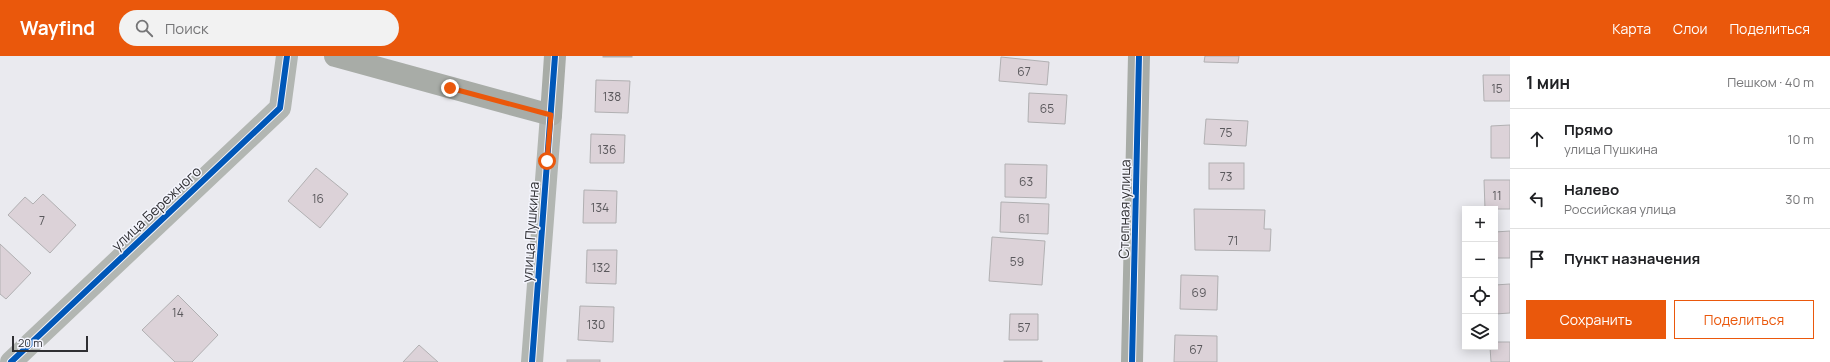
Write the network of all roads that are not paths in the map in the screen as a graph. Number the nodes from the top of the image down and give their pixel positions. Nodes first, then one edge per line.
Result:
1 (287, 56) edge
2 (334, 56) edge
3 (555, 56) edge
4 (1139, 56) edge
5 (551, 115) junction
6 (11, 362) edge
7 (532, 362) edge
8 (1132, 362) edge

1 - 6 street, улица Бережного
2 - 5 street
3 - 5 street, улица Пушкина
4 - 8 street, Степная улица
5 - 7 street, улица Пушкина

